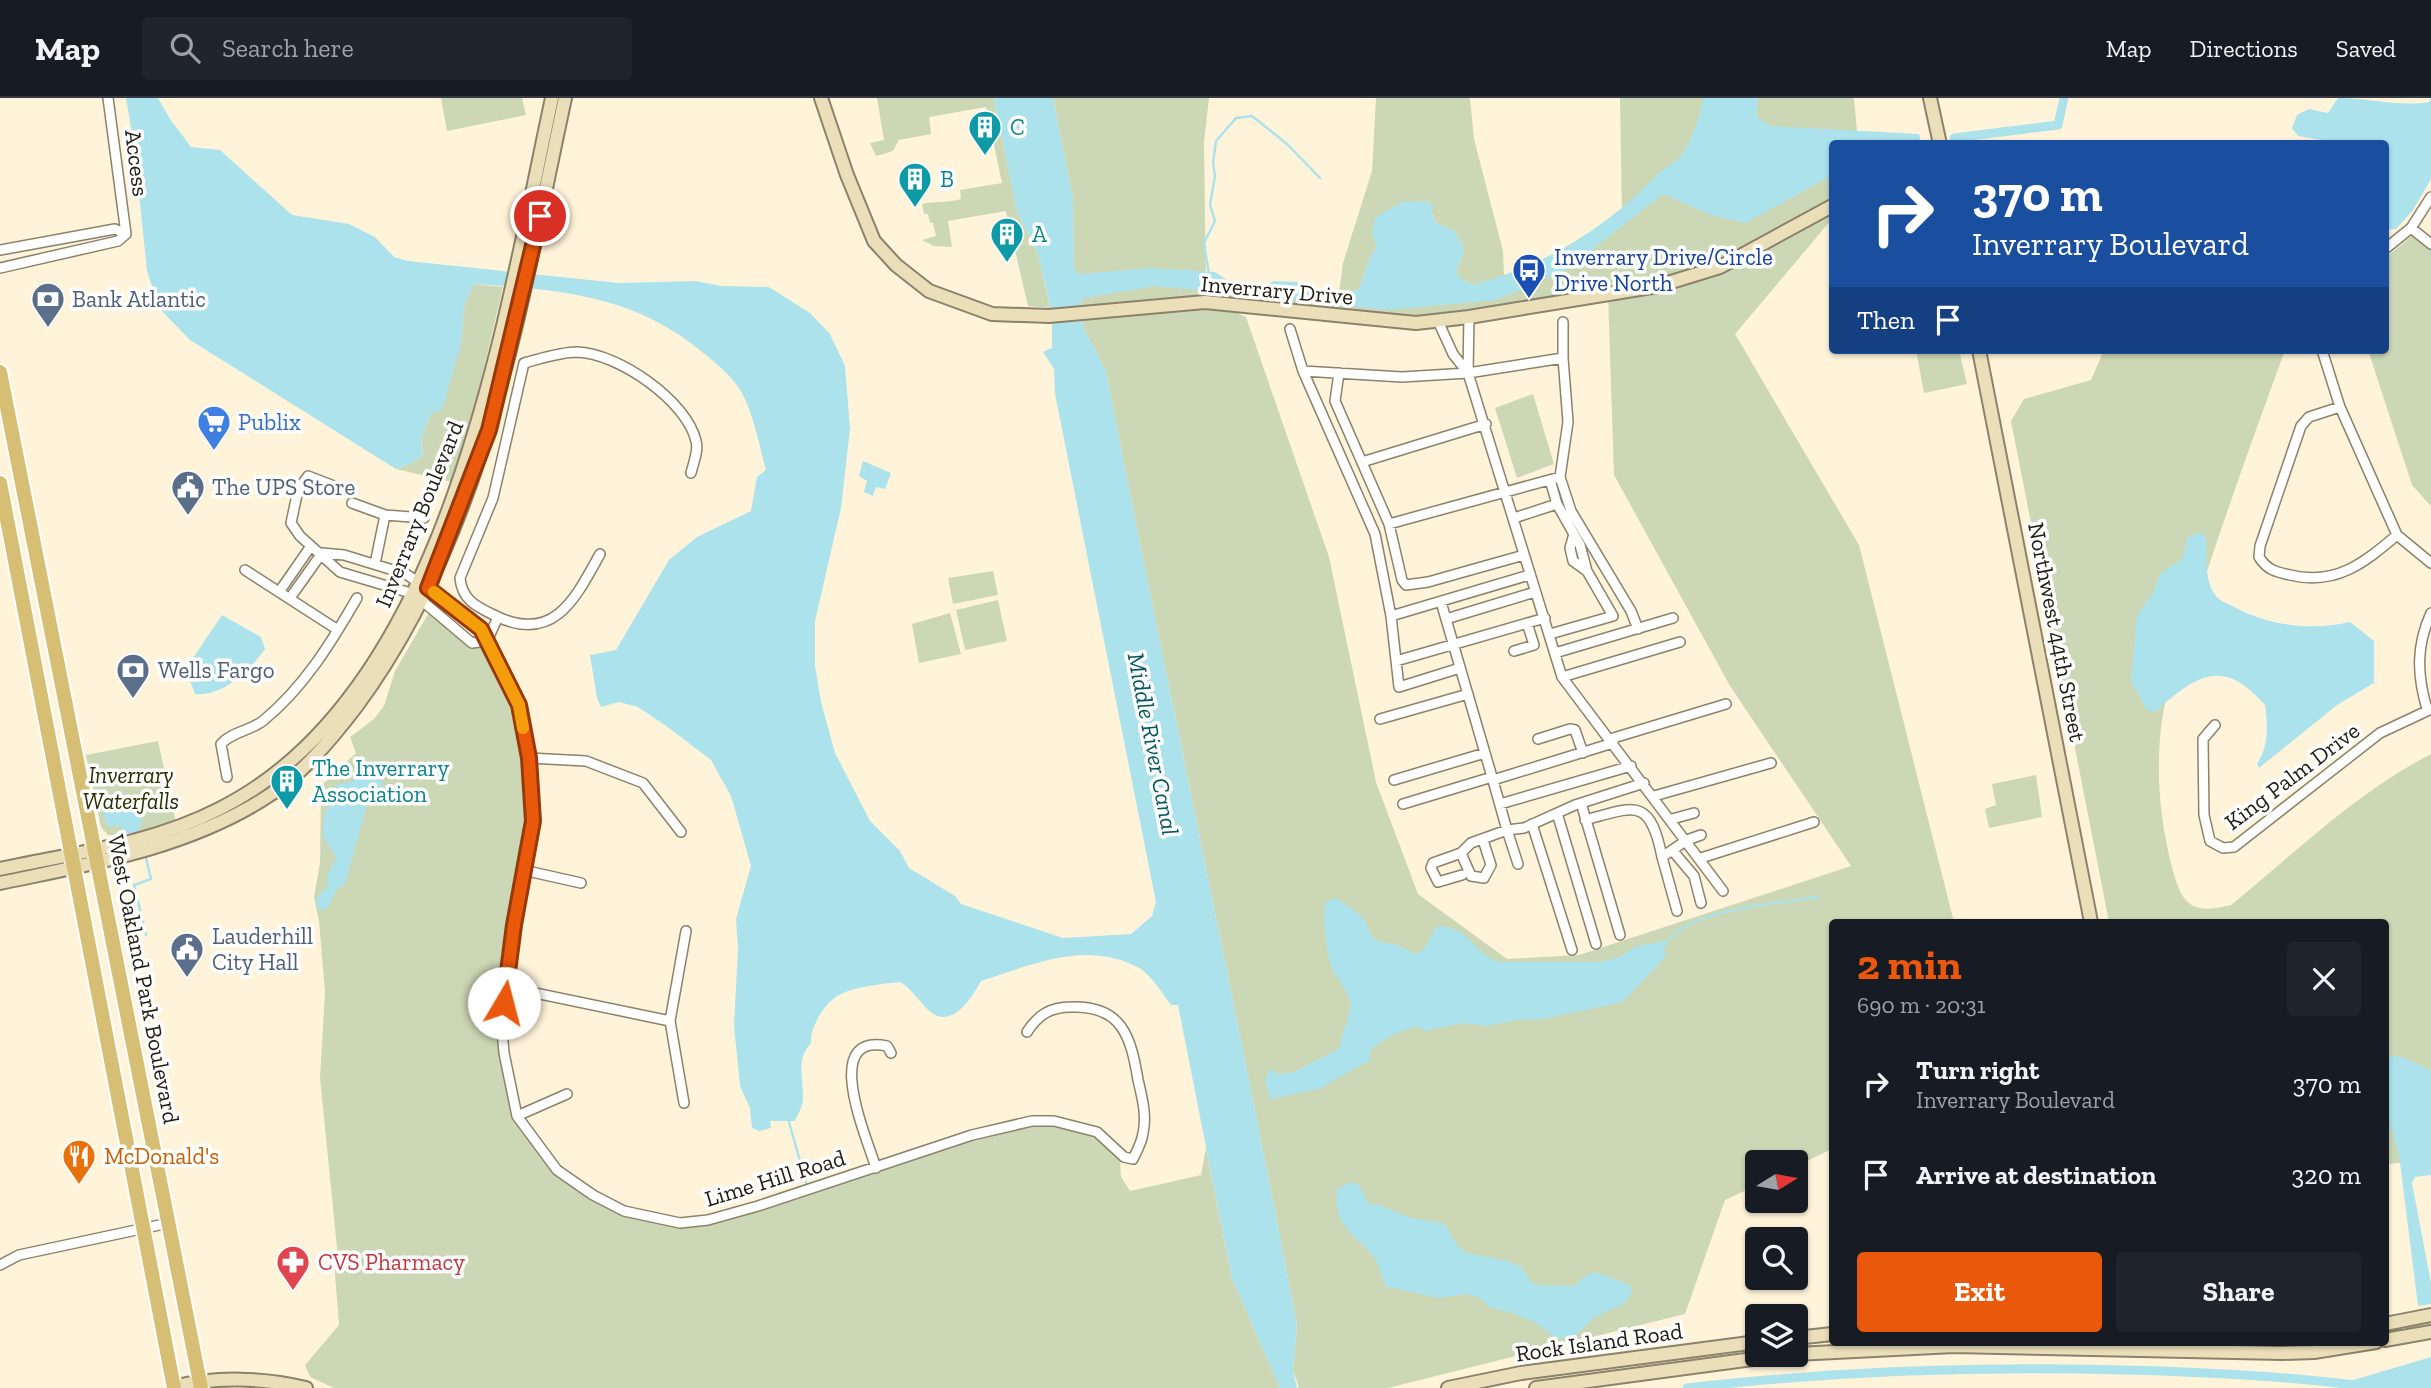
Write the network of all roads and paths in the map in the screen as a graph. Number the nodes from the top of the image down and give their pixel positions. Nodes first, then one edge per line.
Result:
1 (108, 98) edge
2 (552, 98) edge
3 (565, 98) edge
4 (821, 98) edge
5 (1930, 98) edge
6 (1939, 140) edge
7 (2431, 197) edge
8 (1829, 207) edge
9 (2411, 228) junction
10 (125, 234) junction
11 (2431, 244) edge
12 (2389, 246) edge
13 (0, 250) edge
14 (523, 263) junction
15 (0, 268) edge
16 (1469, 317) junction
17 (1438, 321) junction
18 (1563, 321) dead end
19 (1290, 330) dead end
20 (1470, 350) junction
21 (1453, 354) junction
22 (1980, 354) edge
23 (2323, 354) edge
24 (1563, 358) junction
25 (1303, 371) junction
26 (0, 372) edge
27 (1339, 373) junction
28 (1468, 373) junction
29 (2340, 407) junction
30 (1486, 424) junction
31 (1362, 462) junction
32 (691, 473) dead end
33 (1555, 479) junction
34 (0, 484) edge
35 (334, 486) dead end
36 (1507, 491) junction
37 (352, 503) dead end
38 (1557, 504) junction
39 (6, 515) junction
40 (385, 515) junction
41 (424, 518) dead end
42 (1514, 518) junction
43 (1389, 524) junction
44 (30, 527) junction
45 (2397, 535) junction
46 (311, 546) junction
47 (322, 553) junction
48 (600, 554) dead end
49 (1524, 555) junction
50 (2431, 563) edge
51 (375, 564) junction
52 (245, 570) dead end
53 (1529, 575) junction
54 (424, 584) junction
55 (279, 592) junction
56 (1535, 593) junction
57 (290, 598) junction
58 (357, 598) dead end
59 (417, 598) junction
60 (1441, 602) junction
61 (1631, 611) junction
62 (2431, 613) edge
63 (1391, 615) junction
64 (1614, 616) junction
65 (498, 617) junction
66 (1545, 618) junction
67 (1673, 618) dead end
68 (1446, 620) junction
69 (1527, 624) junction
70 (1637, 629) junction
71 (338, 630) junction
72 (1550, 634) junction
73 (487, 641) junction
74 (1680, 642) dead end
75 (1454, 644) junction
76 (1514, 651) dead end
77 (1555, 653) junction
78 (1396, 661) junction
79 (1460, 668) junction
80 (1562, 677) junction
81 (1468, 694) junction
82 (1726, 704) dead end
83 (2429, 709) edge
84 (1380, 719) dead end
85 (2215, 725) dead end
86 (1538, 739) dead end
87 (1611, 741) junction
88 (1583, 752) junction
89 (1485, 753) junction
90 (529, 758) junction
91 (1771, 762) dead end
92 (1631, 766) junction
93 (227, 777) dead end
94 (1492, 778) junction
95 (1394, 780) dead end
96 (1644, 783) junction
97 (257, 788) junction
98 (1654, 796) junction
99 (1581, 803) junction
100 (1403, 804) dead end
101 (1500, 804) junction
102 (247, 807) junction
103 (1557, 813) junction
104 (1694, 813) dead end
105 (1672, 819) junction
106 (1586, 820) junction
107 (1814, 822) dead end
108 (1532, 824) junction
109 (1507, 830) junction
110 (681, 832) dead end
111 (1701, 835) dead end
112 (1483, 840) junction
113 (1687, 840) junction
114 (1672, 850) junction
115 (1461, 853) junction
116 (96, 855) junction
117 (1662, 857) junction
118 (1701, 858) junction
119 (74, 860) junction
120 (1518, 864) dead end
121 (0, 869) edge
122 (523, 870) junction
123 (1462, 875) dead end
124 (0, 883) edge
125 (581, 883) dead end
126 (1723, 891) dead end
127 (1701, 903) dead end
128 (1677, 911) dead end
129 (2090, 919) edge
130 (685, 930) dead end
131 (1620, 935) dead end
132 (1596, 944) dead end
133 (1572, 950) dead end
134 (506, 988) junction
135 (670, 1021) junction
136 (1027, 1032) dead end
137 (891, 1052) dead end
138 (567, 1094) dead end
139 (684, 1104) dead end
140 (517, 1116) junction
141 (876, 1168) junction
142 (169, 1223) junction
143 (144, 1229) junction
144 (0, 1265) edge
145 (2431, 1315) edge
146 (2389, 1323) edge
147 (2431, 1332) edge
148 (1829, 1334) edge
149 (1808, 1337) edge
150 (2389, 1339) edge
151 (1745, 1344) edge
152 (1954, 1346) edge
153 (2231, 1346) edge
154 (2297, 1347) edge
155 (1808, 1353) edge
156 (1745, 1360) edge
157 (200, 1384) edge
158 (175, 1388) edge
159 (306, 1388) edge
160 (1448, 1388) edge
161 (1536, 1388) edge

1 - 10 street, Access
2 - 14 street, Inverrary Boulevard
3 - 14 street, Inverrary Boulevard
4 - 17 street, Inverrary Drive
5 - 6 street
7 - 9 street
8 - 16 street, Inverrary Drive
9 - 11 street
9 - 12 street
10 - 13 street, Access
10 - 15 street
14 - 54 street, Inverrary Boulevard
16 - 17 street, Inverrary Drive
16 - 20 street
17 - 21 street
18 - 24 street
19 - 25 street, Inverrary Drive
20 - 21 street
20 - 28 street
21 - 28 street
22 - 129 street, Northwest 44th Street
23 - 29 street
24 - 28 street
24 - 33 street
25 - 27 street
25 - 63 street, Inverrary Drive
26 - 44 main road, West Oakland Park Boulevard
27 - 28 street
27 - 31 street
28 - 30 street
29 - 45 street
29 - 45 street
30 - 31 street
30 - 36 street
31 - 43 street
32 - 65 street
33 - 36 street
33 - 38 street
33 - 61 street
34 - 39 main road, West Oakland Park Boulevard
35 - 46 street, Lime Hill Road
36 - 42 street
36 - 43 street
37 - 40 street
38 - 42 street
38 - 64 street
39 - 44 main road
39 - 119 main road, West Oakland Park Boulevard
40 - 41 street
40 - 51 street
42 - 49 street
43 - 49 street
44 - 116 main road, West Oakland Park Boulevard
45 - 50 street
46 - 47 street, Lime Hill Road
46 - 55 street
47 - 51 street, Lime Hill Road
47 - 57 street
47 - 59 street, Lime Hill Road
48 - 65 street
49 - 53 street
51 - 54 street, Lime Hill Road
52 - 55 street
53 - 56 street
53 - 60 street
54 - 59 street, Inverrary Boulevard
54 - 73 street, Lime Hill Road
55 - 57 street
56 - 66 street
56 - 68 street
57 - 71 street
58 - 71 street
59 - 73 street, Lime Hill Road
59 - 97 street, Inverrary Boulevard
59 - 102 street, Inverrary Boulevard
60 - 63 street
60 - 68 street
61 - 64 street
61 - 70 street
62 - 83 street
63 - 78 street
64 - 72 street
65 - 73 street
66 - 69 street
66 - 72 street
67 - 70 street
68 - 75 street
69 - 75 street
69 - 76 street
70 - 77 street
71 - 93 street
72 - 77 street
73 - 90 street, Lime Hill Road
74 - 80 street
75 - 78 street
75 - 79 street
77 - 80 street
78 - 79 street
79 - 81 street
80 - 87 street
81 - 84 street
81 - 89 street
82 - 87 street
83 - 85 street, King Palm Drive
86 - 88 street
87 - 88 street
87 - 92 street
88 - 94 street
89 - 94 street
89 - 95 street
90 - 110 street
90 - 122 street, Lime Hill Road
91 - 98 street
92 - 96 street
92 - 101 street
94 - 100 street
94 - 101 street
96 - 98 street
96 - 99 street
97 - 102 street
97 - 116 street, Inverrary Boulevard
98 - 105 street
99 - 103 street
99 - 106 street
101 - 109 street
102 - 116 street, Inverrary Boulevard
103 - 108 street
103 - 132 street
104 - 105 street
105 - 113 street
106 - 117 street
106 - 131 street
107 - 118 street
108 - 109 street
108 - 133 street
109 - 112 street
109 - 120 street
111 - 113 street
112 - 115 street
112 - 115 street
113 - 114 street
113 - 118 street
114 - 117 street
114 - 127 street
115 - 123 street
116 - 119 street, Inverrary Boulevard
116 - 142 main road, West Oakland Park Boulevard
117 - 128 street
118 - 126 street
119 - 121 street
119 - 124 street
119 - 143 main road, West Oakland Park Boulevard
122 - 125 street
122 - 134 street, Lime Hill Road
130 - 135 street
134 - 135 street
134 - 140 street, Lime Hill Road
135 - 139 street
136 - 141 street, Lime Hill Road
137 - 141 street
138 - 140 street
140 - 141 street, Lime Hill Road
142 - 143 street
142 - 157 main road, West Oakland Park Boulevard
143 - 144 street
143 - 158 main road, West Oakland Park Boulevard
145 - 146 street
147 - 150 street
148 - 149 street
151 - 160 street, Rock Island Road
152 - 155 street, Rock Island Road
153 - 154 street, Rock Island Road
156 - 161 street, Rock Island Road
157 - 158 street
157 - 159 street

